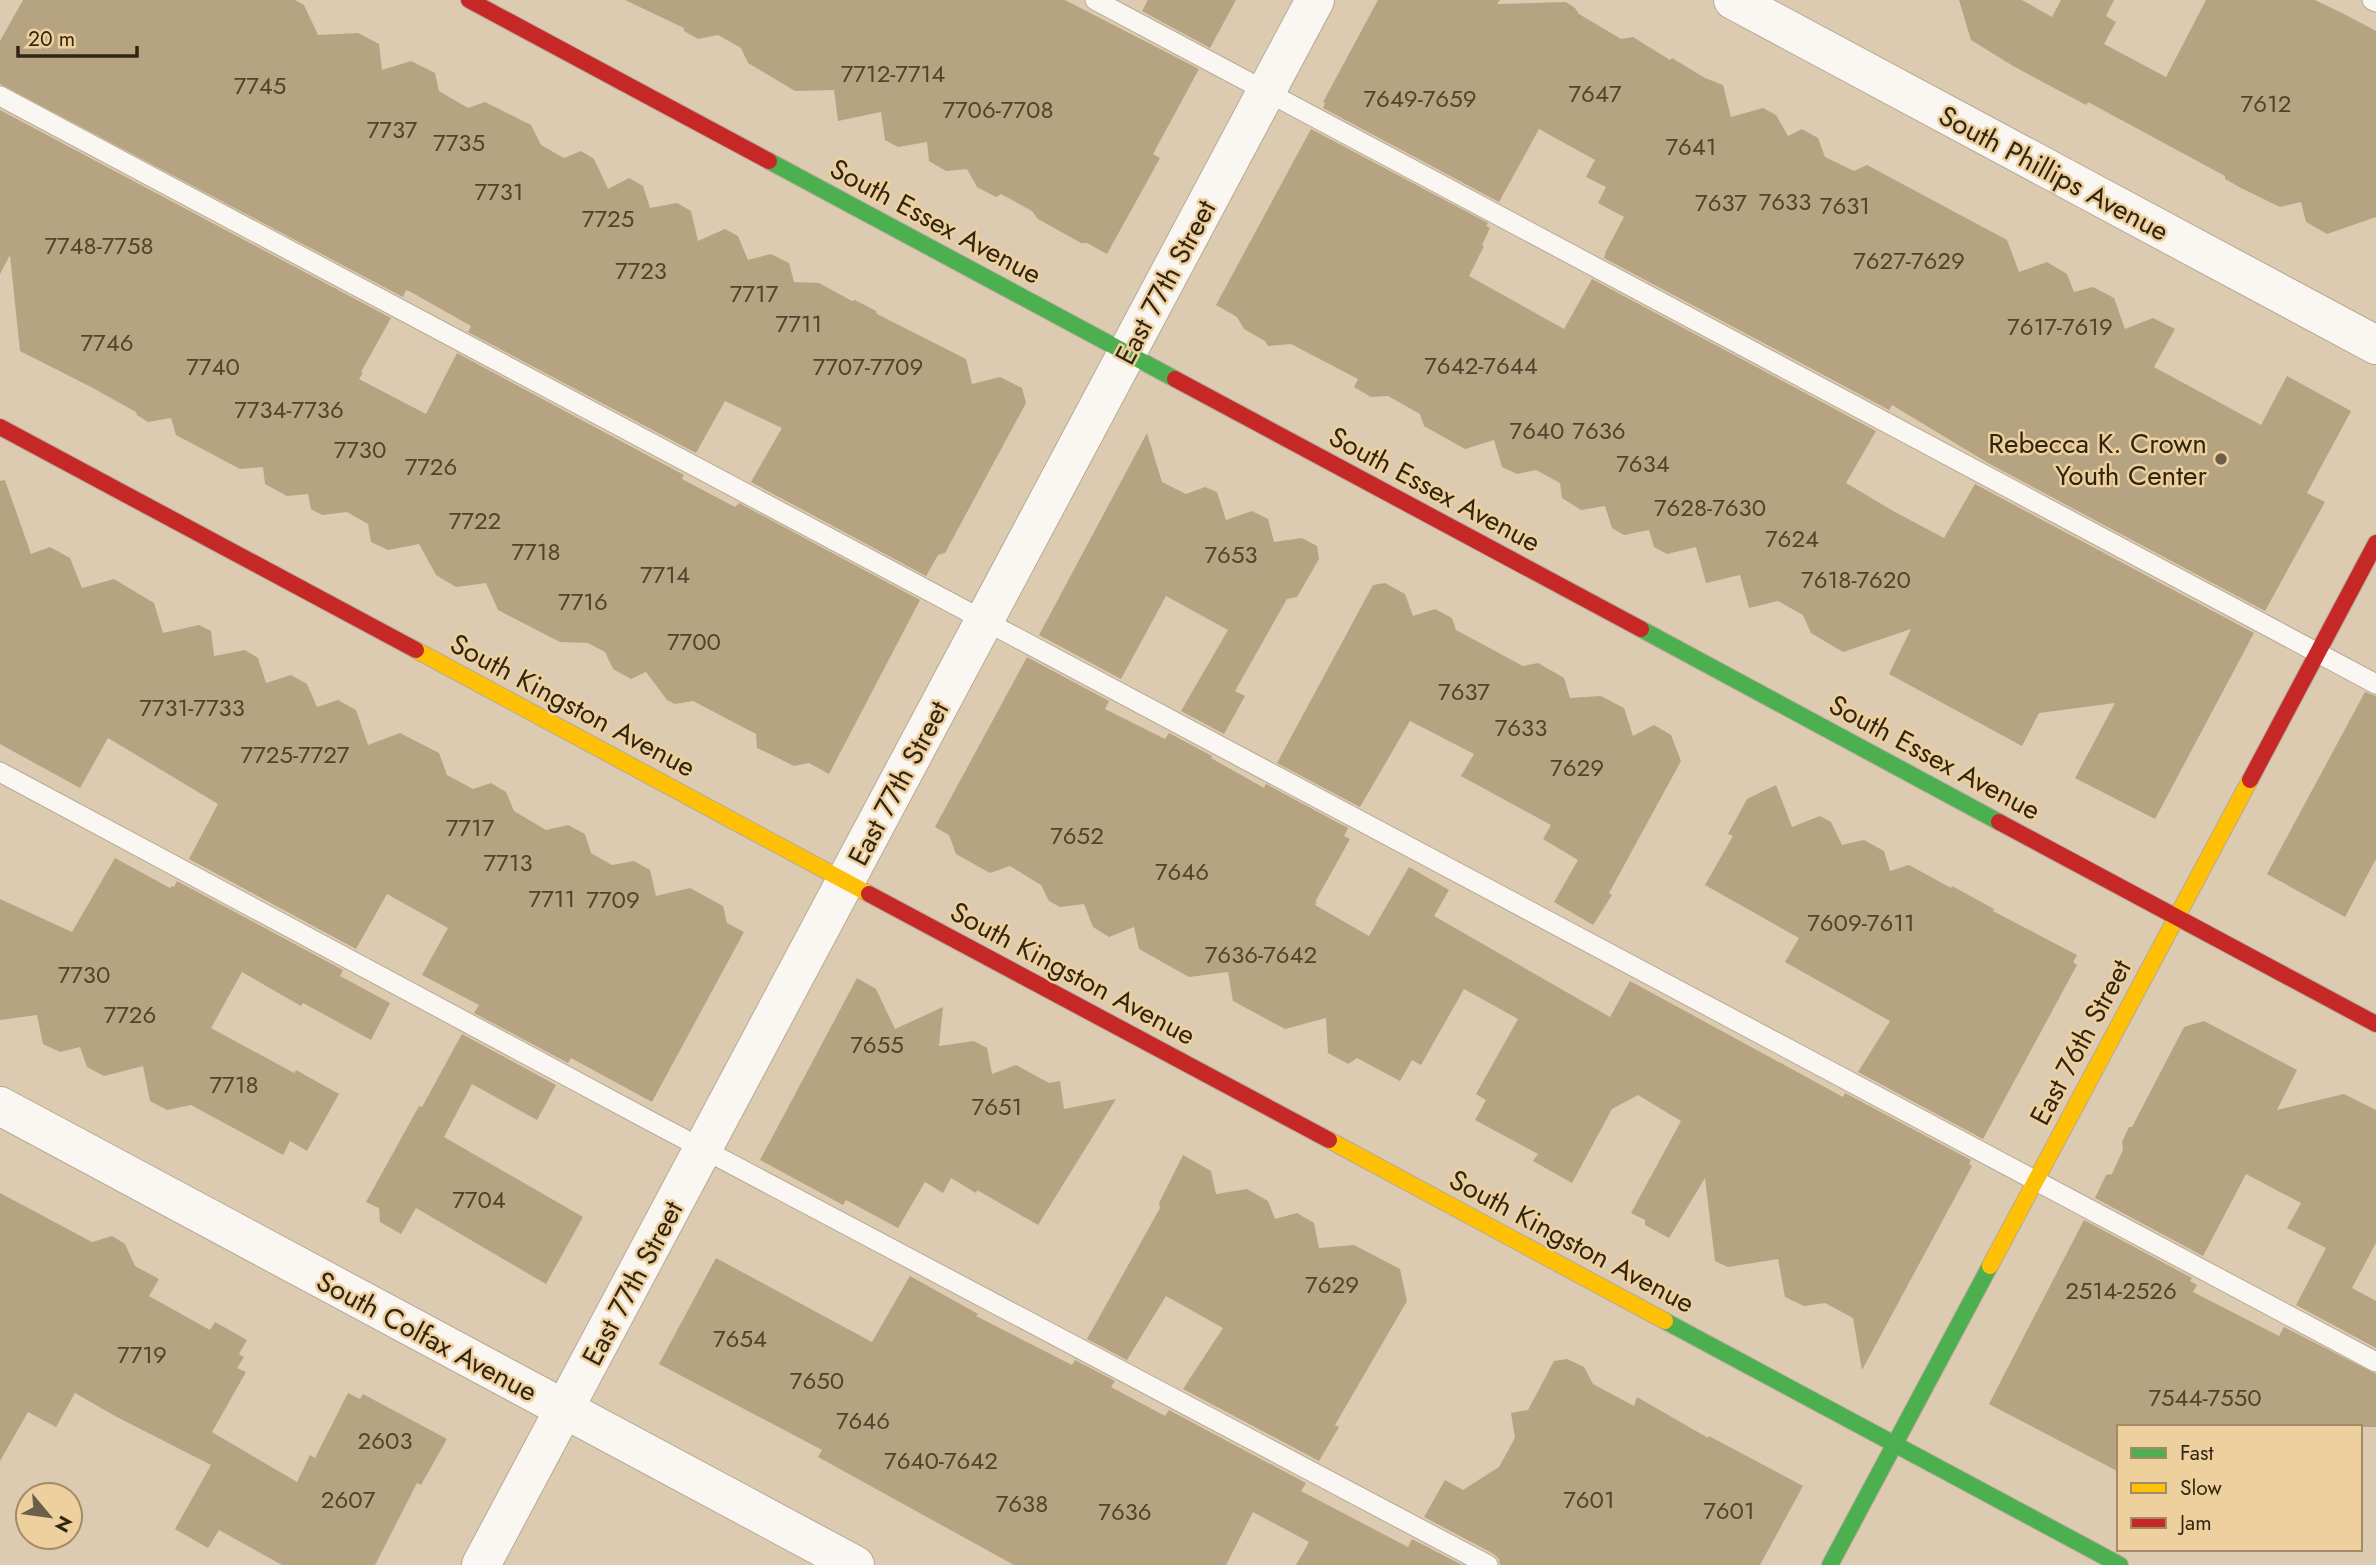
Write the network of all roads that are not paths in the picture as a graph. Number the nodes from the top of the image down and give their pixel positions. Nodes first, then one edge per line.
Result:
1 (469, 0) edge
2 (1095, 0) edge
3 (1315, 0) edge
4 (1733, 0) edge
5 (1266, 91) junction
6 (0, 96) edge
7 (2376, 345) edge
8 (1127, 353) junction
9 (0, 427) edge
10 (2376, 543) edge
11 (985, 621) junction
12 (2318, 653) junction
13 (2376, 684) edge
14 (0, 772) edge
15 (846, 881) junction
16 (2176, 917) junction
17 (2376, 1024) edge
18 (0, 1106) edge
19 (703, 1149) junction
20 (2035, 1181) junction
21 (2376, 1362) edge
22 (564, 1409) junction
23 (1895, 1444) junction
24 (481, 1565) edge
25 (855, 1565) edge
26 (1488, 1565) edge
27 (1830, 1565) edge
28 (2120, 1565) edge

1 - 8 street, South Essex Avenue
2 - 5 lane
3 - 5 street, East 77th Street
4 - 7 street, South Phillips Avenue
5 - 8 street, East 77th Street
5 - 12 lane
6 - 11 lane
8 - 11 street, East 77th Street
8 - 16 street, South Essex Avenue
9 - 15 street, South Kingston Avenue
10 - 12 street, East 76th Street
11 - 15 street, East 77th Street
11 - 20 lane
12 - 13 lane
12 - 16 street, East 76th Street
14 - 19 lane
15 - 19 street, East 77th Street
15 - 23 street, South Kingston Avenue
16 - 17 street, South Essex Avenue
16 - 20 street, East 76th Street
18 - 22 street, South Colfax Avenue
19 - 22 street, East 77th Street
19 - 26 lane
20 - 21 lane
20 - 23 street, East 76th Street
22 - 24 street, East 77th Street
22 - 25 street, South Colfax Avenue
23 - 27 street, East 76th Street
23 - 28 street, South Kingston Avenue

